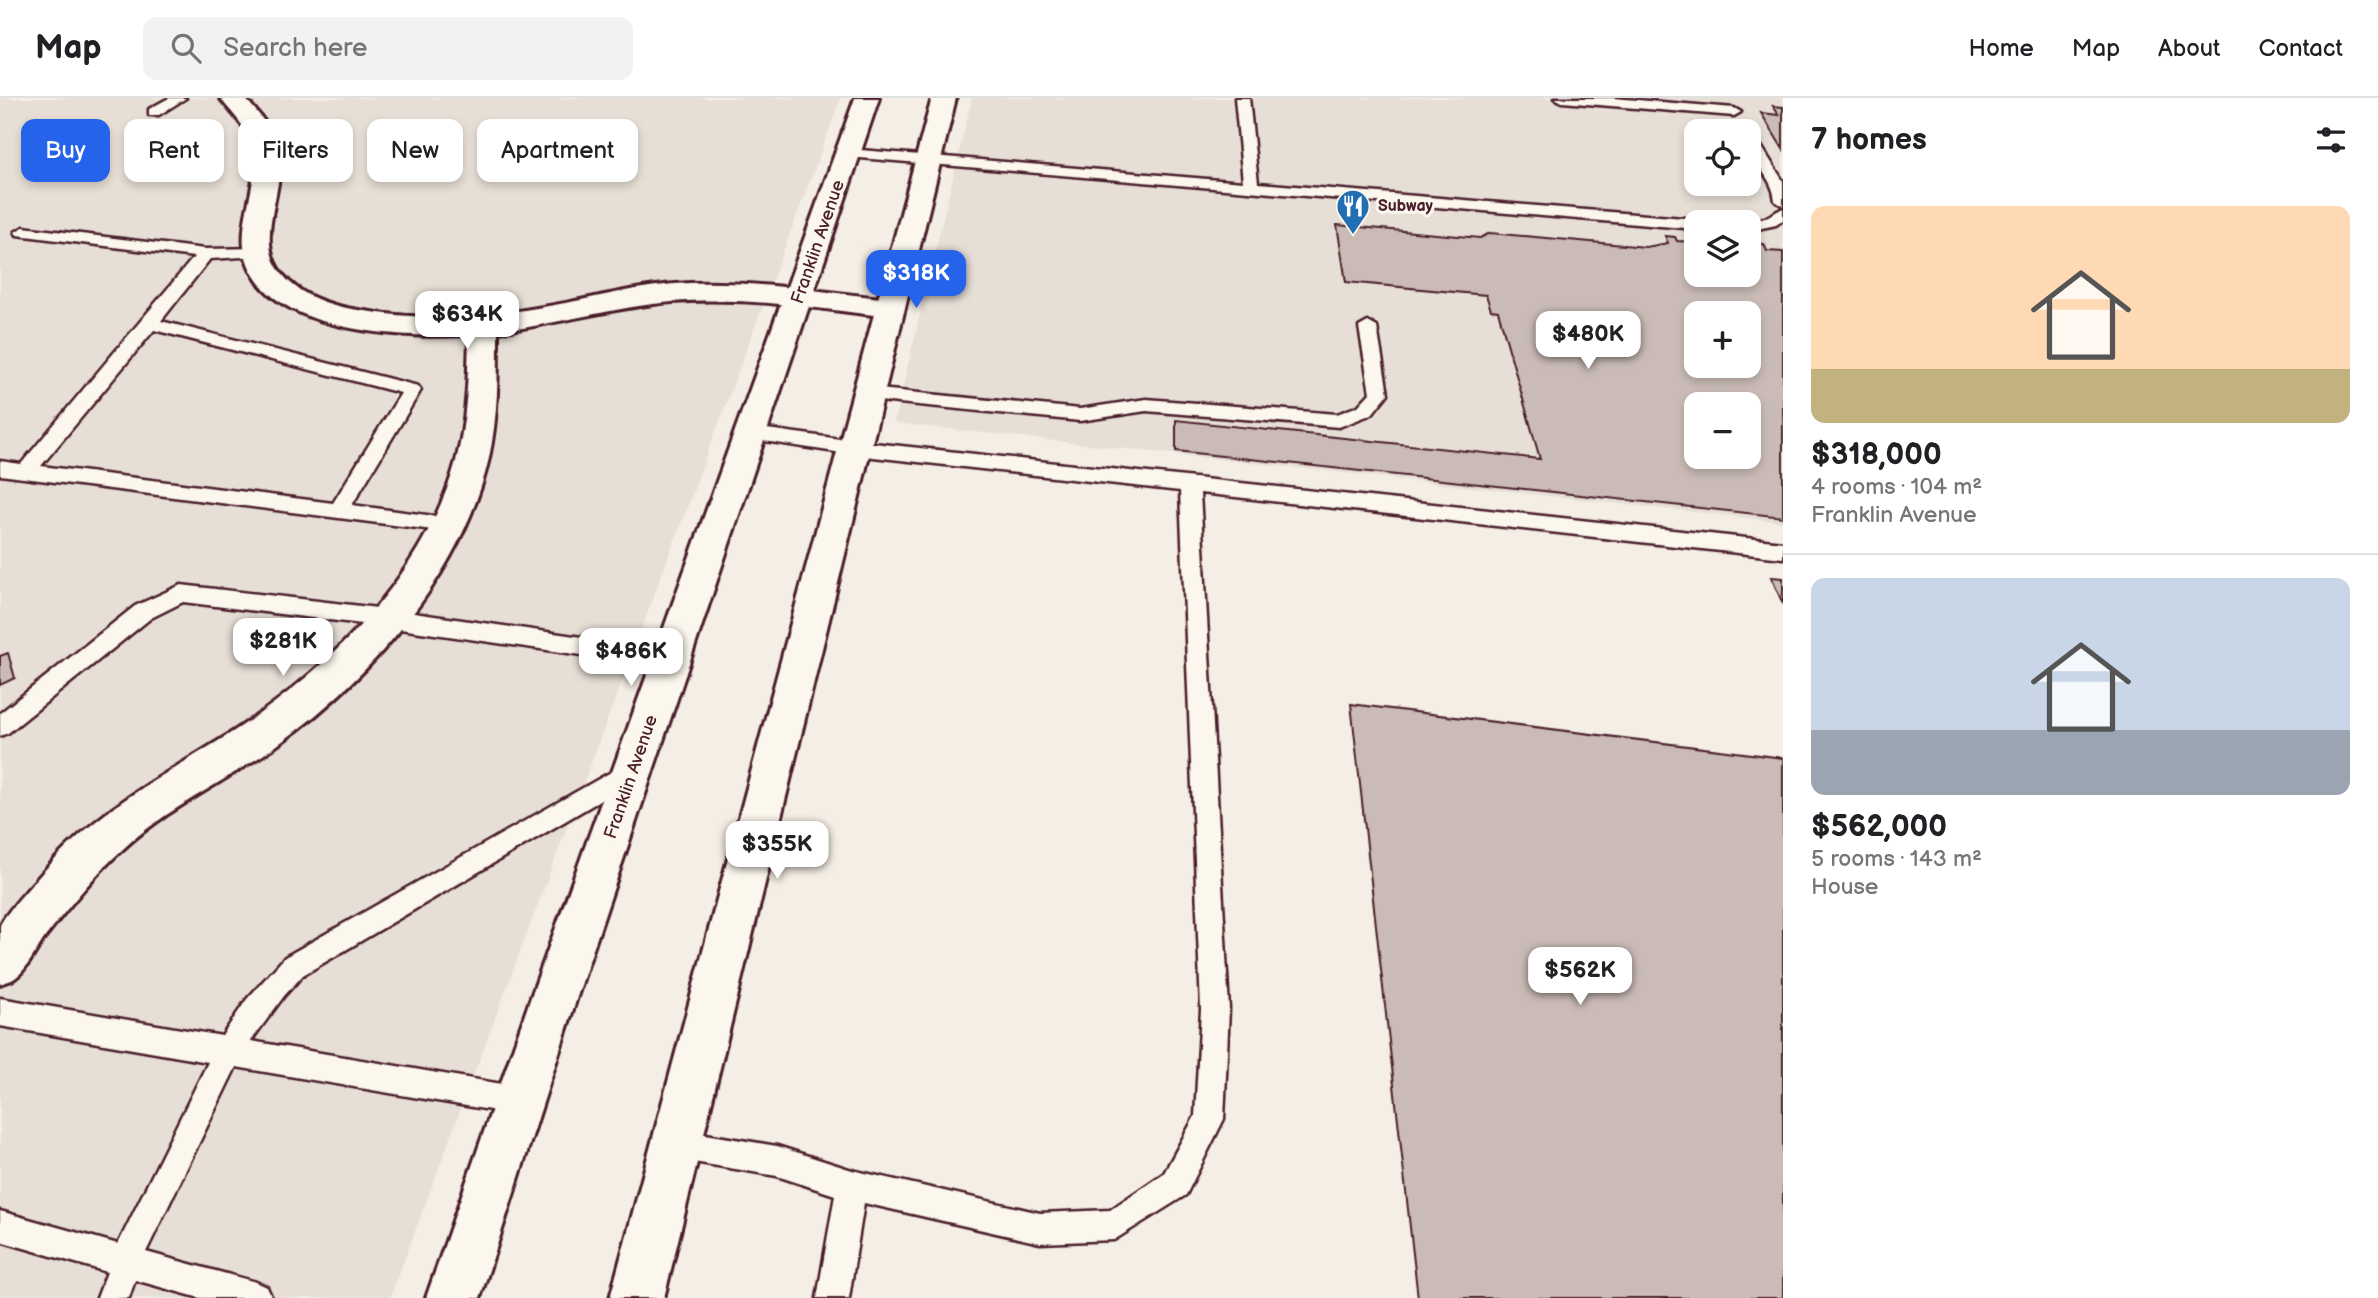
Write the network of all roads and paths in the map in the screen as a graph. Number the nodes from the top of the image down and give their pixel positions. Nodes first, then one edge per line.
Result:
1 (179, 98) edge
2 (232, 98) edge
3 (867, 98) edge
4 (944, 98) edge
5 (1242, 98) edge
6 (1562, 98) edge
7 (1726, 98) edge
8 (1734, 111) junction
9 (154, 112) dead end
10 (1738, 119) edge
11 (848, 153) junction
12 (1761, 157) edge
13 (929, 160) junction
14 (1251, 186) junction
15 (1783, 201) edge
16 (1783, 213) edge
17 (1684, 223) edge
18 (1761, 224) edge
19 (23, 232) dead end
20 (258, 251) junction
21 (205, 254) junction
22 (798, 299) junction
23 (891, 308) junction
24 (150, 324) junction
25 (484, 325) junction
26 (1368, 327) dead end
27 (869, 394) junction
28 (752, 433) junction
29 (855, 448) junction
30 (0, 468) edge
31 (26, 471) junction
32 (1191, 486) junction
33 (339, 510) junction
34 (449, 525) junction
35 (1783, 550) edge
36 (386, 618) junction
37 (672, 659) junction
38 (0, 726) edge
39 (634, 769) junction
40 (0, 962) edge
41 (0, 1012) edge
42 (229, 1052) junction
43 (519, 1101) junction
44 (676, 1144) junction
45 (852, 1185) junction
46 (0, 1226) edge
47 (125, 1261) junction
48 (113, 1298) edge
49 (256, 1298) edge
50 (453, 1298) edge
51 (637, 1298) edge
52 (833, 1298) edge

1 - 9 lane
2 - 20 street
3 - 11 street, Franklin Avenue
4 - 13 street
5 - 14 lane
6 - 8 lane
7 - 8 lane
8 - 10 lane
11 - 13 lane
11 - 22 street, Franklin Avenue
12 - 15 lane
13 - 14 lane
13 - 23 street
14 - 17 lane
16 - 18 lane
19 - 21 lane
20 - 21 lane
20 - 25 street
21 - 24 lane
22 - 23 street
22 - 25 street
22 - 28 street, Franklin Avenue
23 - 27 street
24 - 31 lane
24 - 33 lane
25 - 34 street
26 - 27 lane
27 - 29 street
28 - 29 lane
28 - 37 street, Franklin Avenue
29 - 32 lane
29 - 44 street
30 - 31 lane
31 - 33 lane
32 - 35 lane
32 - 45 lane
33 - 34 lane
34 - 36 street
36 - 37 lane
36 - 38 lane
36 - 40 street
37 - 39 street, Franklin Avenue
39 - 42 lane
39 - 43 street, Franklin Avenue
41 - 42 lane
42 - 43 lane
42 - 47 lane
43 - 50 street, Franklin Avenue
44 - 45 lane
44 - 51 street
45 - 52 lane
46 - 47 lane
47 - 48 lane
47 - 49 lane

